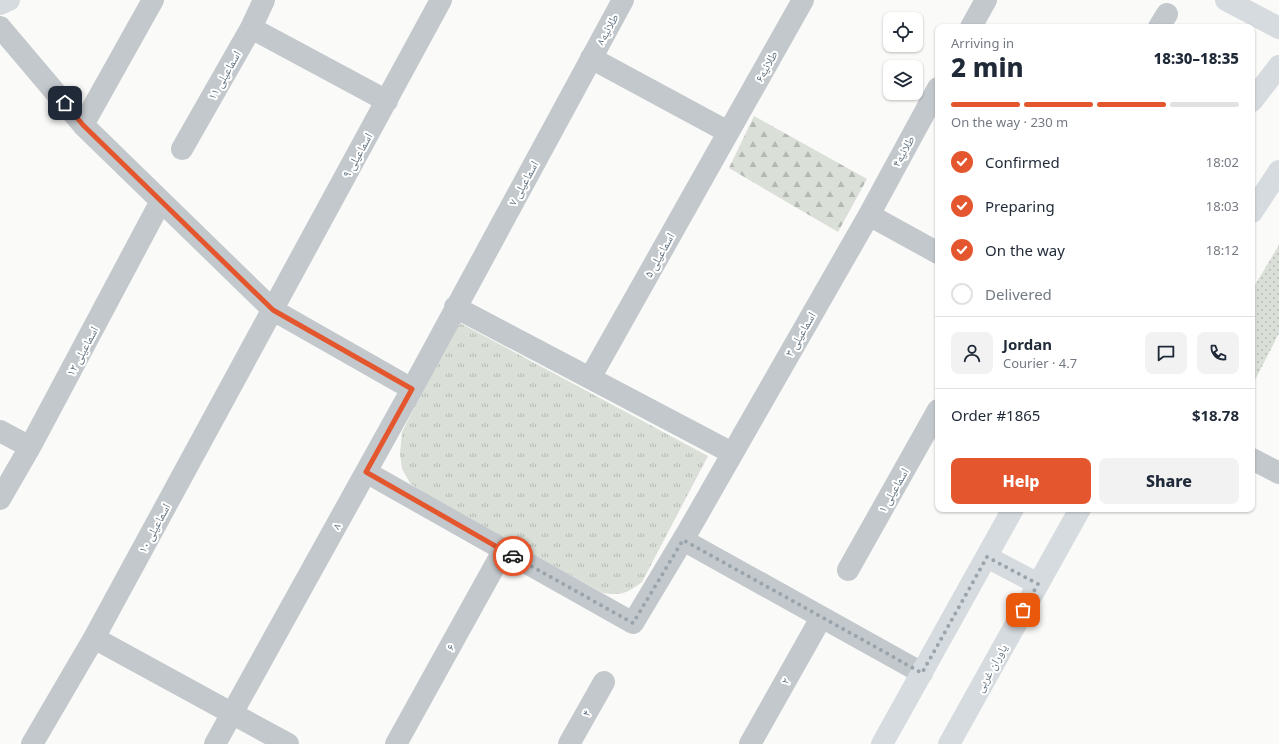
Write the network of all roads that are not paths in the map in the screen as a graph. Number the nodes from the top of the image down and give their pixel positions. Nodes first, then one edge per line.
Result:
1 (9, 0) edge
2 (154, 0) edge
3 (264, 0) edge
4 (441, 0) edge
5 (623, 0) edge
6 (803, 0) edge
7 (986, 0) edge
8 (1226, 0) edge
9 (0, 4) edge
10 (1274, 19) edge
11 (973, 24) edge
12 (0, 27) edge
13 (251, 28) junction
14 (591, 58) junction
15 (1279, 66) edge
16 (935, 93) edge
17 (1255, 97) edge
18 (387, 101) junction
19 (83, 125) junction
20 (728, 132) junction
21 (182, 149) dead end
22 (1279, 171) edge
23 (161, 202) junction
24 (1255, 207) edge
25 (869, 214) junction
26 (935, 251) edge
27 (455, 307) junction
28 (273, 310) junction
29 (590, 378) junction
30 (412, 389) junction
31 (935, 422) edge
32 (0, 431) edge
33 (932, 433) edge
34 (30, 447) junction
35 (732, 453) junction
36 (1255, 461) edge
37 (366, 472) junction
38 (1279, 473) edge
39 (0, 499) edge
40 (1012, 512) edge
41 (1078, 512) edge
42 (683, 540) junction
43 (503, 551) junction
44 (987, 557) junction
45 (848, 570) dead end
46 (1038, 584) junction
47 (821, 618) junction
48 (94, 638) junction
49 (922, 673) junction
50 (604, 682) dead end
51 (231, 712) junction
52 (32, 744) edge
53 (214, 744) edge
54 (288, 744) edge
55 (396, 744) edge
56 (569, 744) edge
57 (750, 744) edge
58 (882, 744) edge
59 (949, 744) edge

1 - 9 main road
2 - 19 street
3 - 13 street, اسماعیلی ۱۱
4 - 18 street, اسماعیلی ۹
5 - 14 street, طلائیه۸
6 - 20 street, طلائیه۶
7 - 11 street
8 - 10 main road
12 - 19 street
13 - 18 street
13 - 21 street, اسماعیلی ۱۱
14 - 20 street
14 - 27 street, اسماعیلی ۷
15 - 17 main road
16 - 25 street, طلائیه۴
18 - 28 street, اسماعیلی ۹
19 - 23 street
20 - 29 street, اسماعیلی ۵
22 - 24 main road
23 - 28 street
23 - 34 street, اسماعیلی ۱۲
25 - 26 street
25 - 35 street, اسماعیلی ۳
27 - 29 street
27 - 30 street, ۸
28 - 30 street
28 - 48 street, اسماعیلی ۱۰
29 - 35 street
30 - 37 street, ۸
31 - 33 street, اسماعیلی ۱
32 - 34 street
33 - 45 street, اسماعیلی ۱
34 - 39 street, اسماعیلی ۱۲
35 - 42 street, اسماعیلی ۳
36 - 38 street
37 - 43 street
37 - 51 street, ۸
40 - 44 main road
41 - 46 main road, یاوران غربی
42 - 43 street, اسماعیلی ۳
42 - 47 street
43 - 55 street, ۶
44 - 46 main road
44 - 49 main road
46 - 59 main road, یاوران غربی
47 - 49 street
47 - 57 street, ۲
48 - 51 street
48 - 52 street, اسماعیلی ۱۰
49 - 58 main road
50 - 56 street, ۴
51 - 53 street, ۸
51 - 54 street

